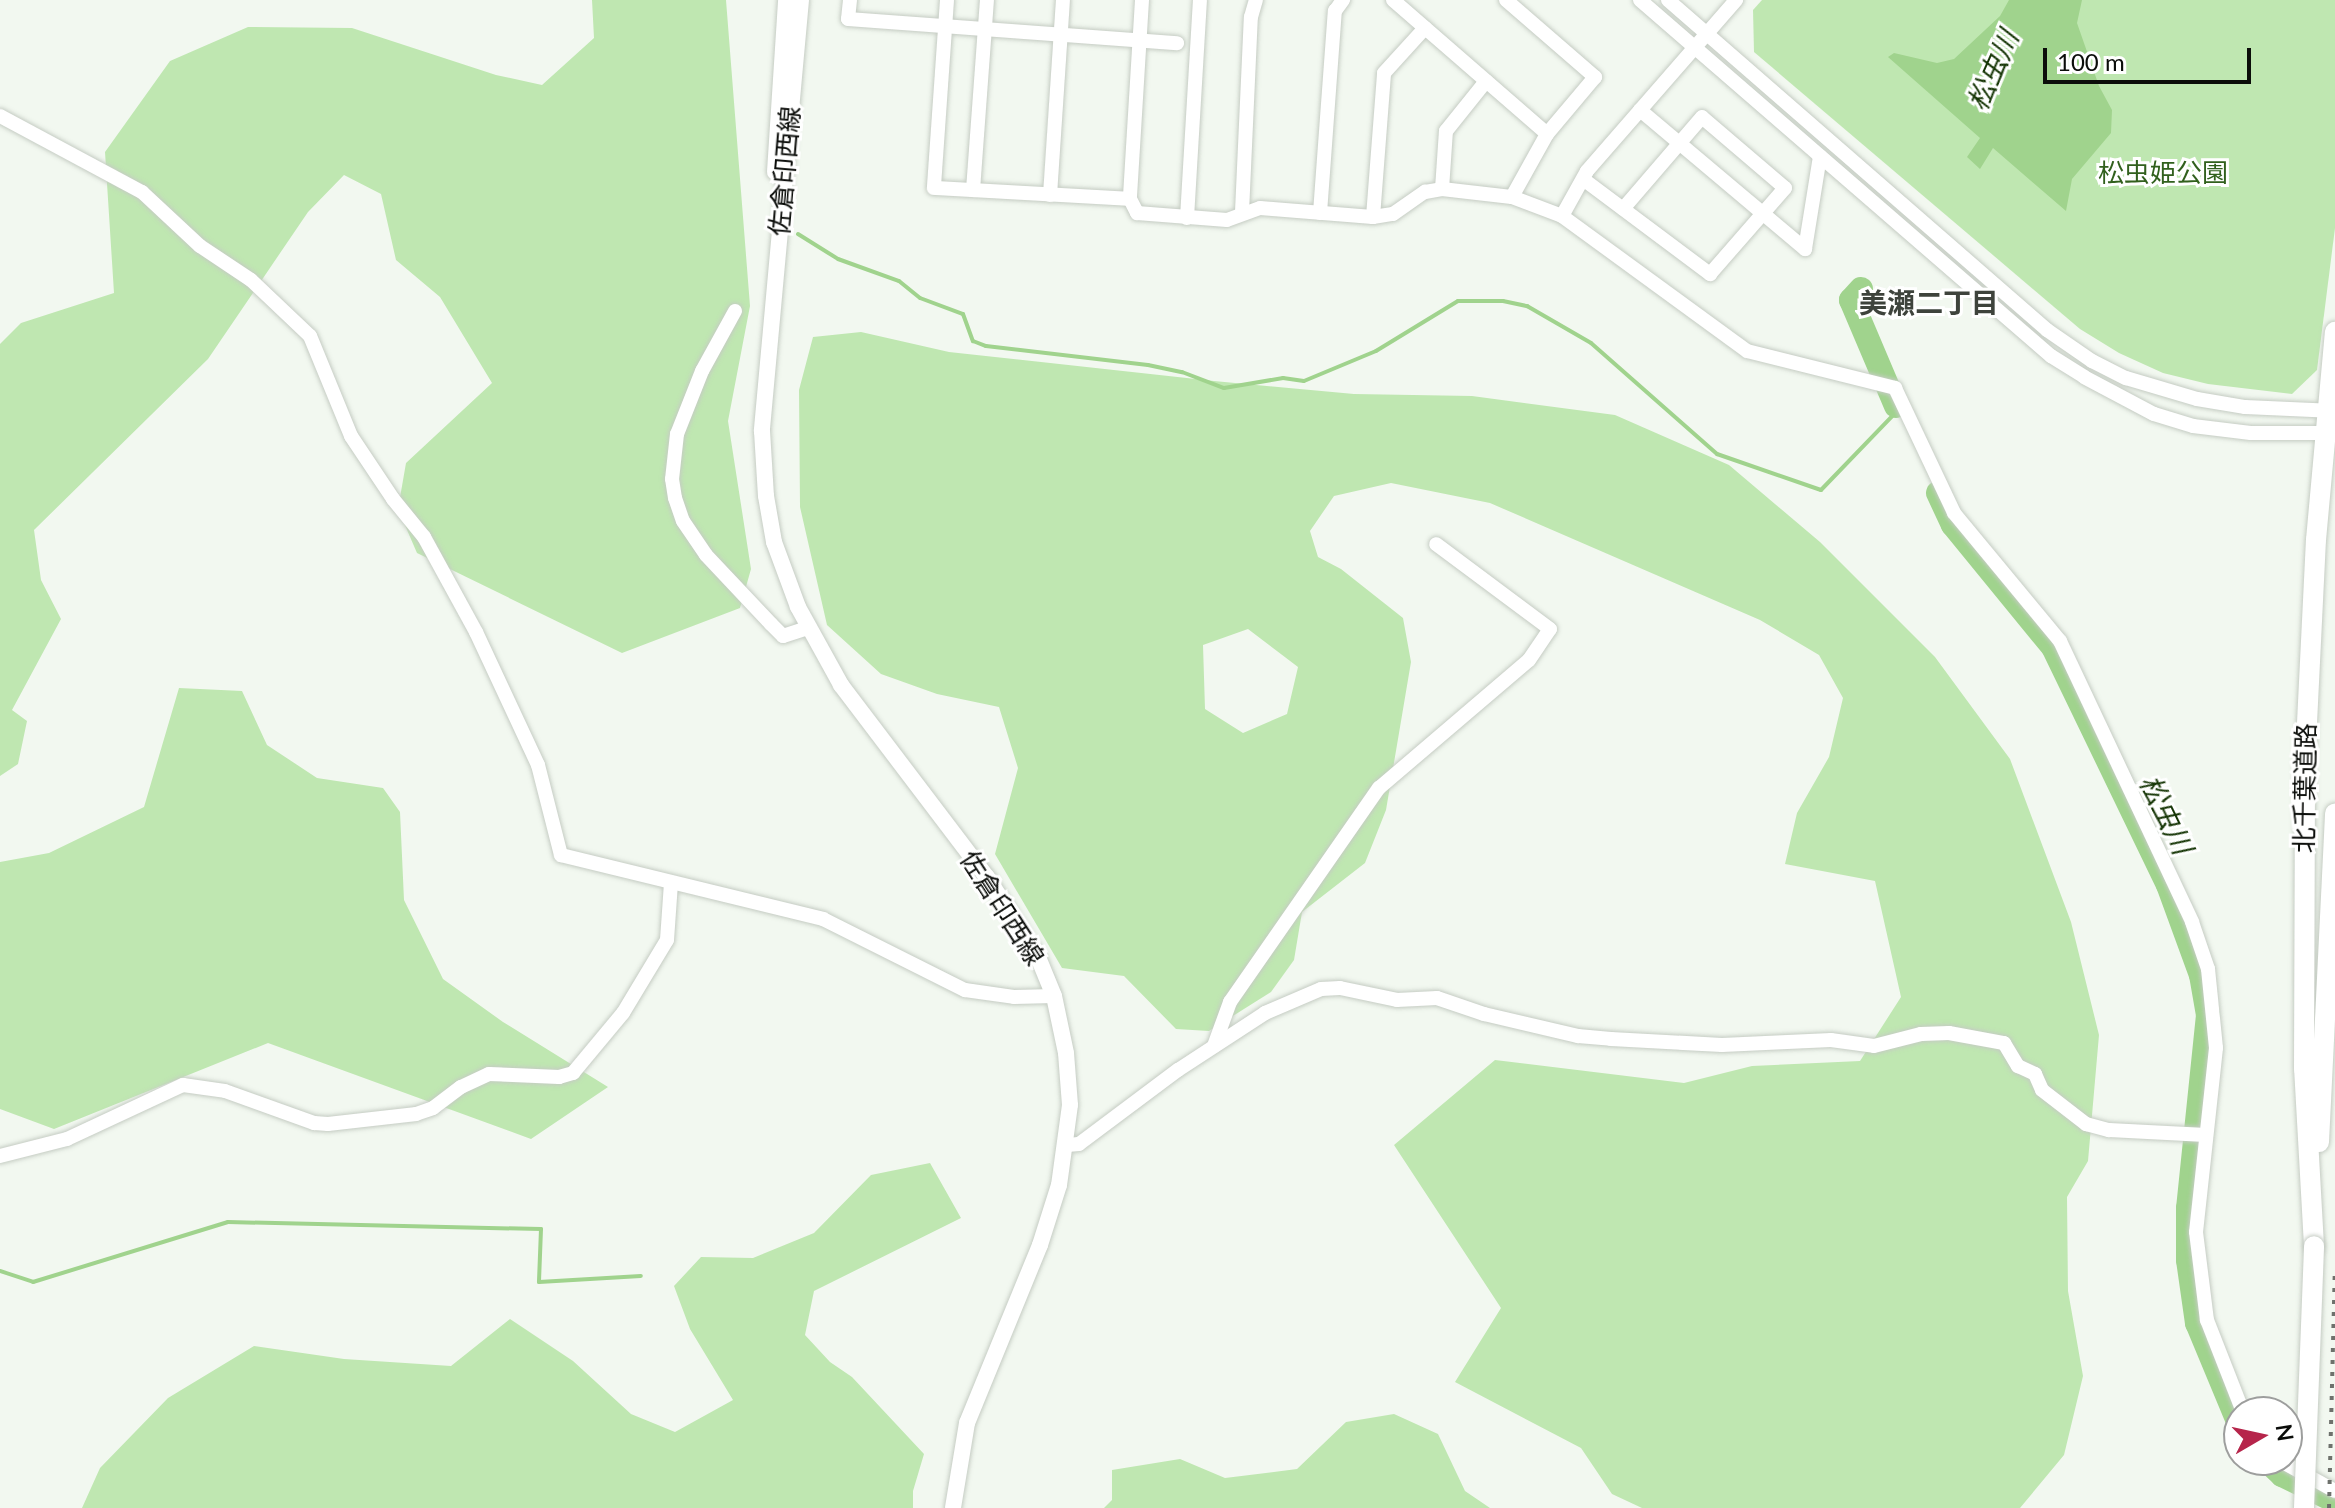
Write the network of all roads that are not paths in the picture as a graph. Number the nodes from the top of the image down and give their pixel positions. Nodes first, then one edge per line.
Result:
1 (786, 0) edge
2 (801, 0) edge
3 (850, 0) edge
4 (947, 0) edge
5 (987, 0) edge
6 (1063, 0) edge
7 (1142, 0) edge
8 (1200, 0) edge
9 (1256, 0) edge
10 (1343, 0) edge
11 (1393, 0) edge
12 (1506, 0) edge
13 (1640, 0) edge
14 (1668, 0) edge
15 (1736, 0) edge
16 (945, 26) junction
17 (1425, 28) junction
18 (985, 29) junction
19 (1707, 33) junction
20 (1060, 35) junction
21 (1140, 41) junction
22 (1177, 43) dead end
23 (1694, 47) junction
24 (1486, 81) junction
25 (1640, 110) junction
26 (0, 116) edge
27 (1547, 134) junction
28 (1680, 143) junction
29 (1820, 156) junction
30 (1583, 179) junction
31 (1442, 189) junction
32 (973, 190) junction
33 (1050, 195) junction
34 (1512, 197) junction
35 (1130, 199) junction
36 (1623, 209) junction
37 (1242, 212) junction
38 (1320, 213) junction
39 (1763, 214) junction
40 (1562, 216) junction
41 (1373, 217) junction
42 (1187, 218) junction
43 (735, 311) dead end
44 (2335, 332) edge
45 (768, 341) junction
46 (2331, 411) edge
47 (2330, 433) edge
48 (1436, 544) dead end
49 (807, 628) junction
50 (2335, 813) edge
51 (671, 883) junction
52 (1054, 996) junction
53 (1214, 1047) junction
54 (2206, 1135) junction
55 (1067, 1145) junction
56 (0, 1156) edge
57 (2314, 1246) junction
58 (2237, 1396) edge
59 (2303, 1473) edge
60 (2335, 1491) edge
61 (953, 1508) edge
62 (2304, 1508) edge

1 - 45 main road, 佐倉印西線
2 - 45 main road, 佐倉印西線
3 - 16 street
4 - 16 street
5 - 18 street
6 - 20 street
7 - 21 street
8 - 42 street
9 - 37 street
10 - 38 street
11 - 17 street
12 - 27 street
13 - 23 street
14 - 19 street
15 - 19 street
16 - 18 street
16 - 32 street
17 - 24 street
17 - 41 street
18 - 20 street
18 - 32 street
19 - 23 street
19 - 46 street
20 - 21 street
20 - 33 street
21 - 22 street
21 - 35 street
23 - 25 street
23 - 29 street
24 - 27 street
24 - 31 street
25 - 28 street
25 - 30 street
26 - 51 street
27 - 34 street
28 - 36 street
28 - 39 street
28 - 39 street
29 - 39 street
29 - 47 street
30 - 36 street
30 - 40 street
31 - 34 street
31 - 41 street
32 - 33 street
33 - 35 street
34 - 40 street
35 - 42 street
36 - 39 street
37 - 38 street
37 - 42 street
38 - 41 street
40 - 54 street
43 - 49 street
44 - 46 highway, 北千葉道路
45 - 49 main road, 佐倉印西線
46 - 47 highway, 北千葉道路
47 - 57 highway, 北千葉道路
48 - 53 street
49 - 52 main road, 佐倉印西線
50 - 57 highway, 北千葉道路
51 - 52 street
51 - 56 street
52 - 55 main road, 佐倉印西線
53 - 54 street
53 - 55 street
54 - 58 street
55 - 61 main road, 佐倉印西線
57 - 62 highway, 北千葉道路, bridge
59 - 60 street

